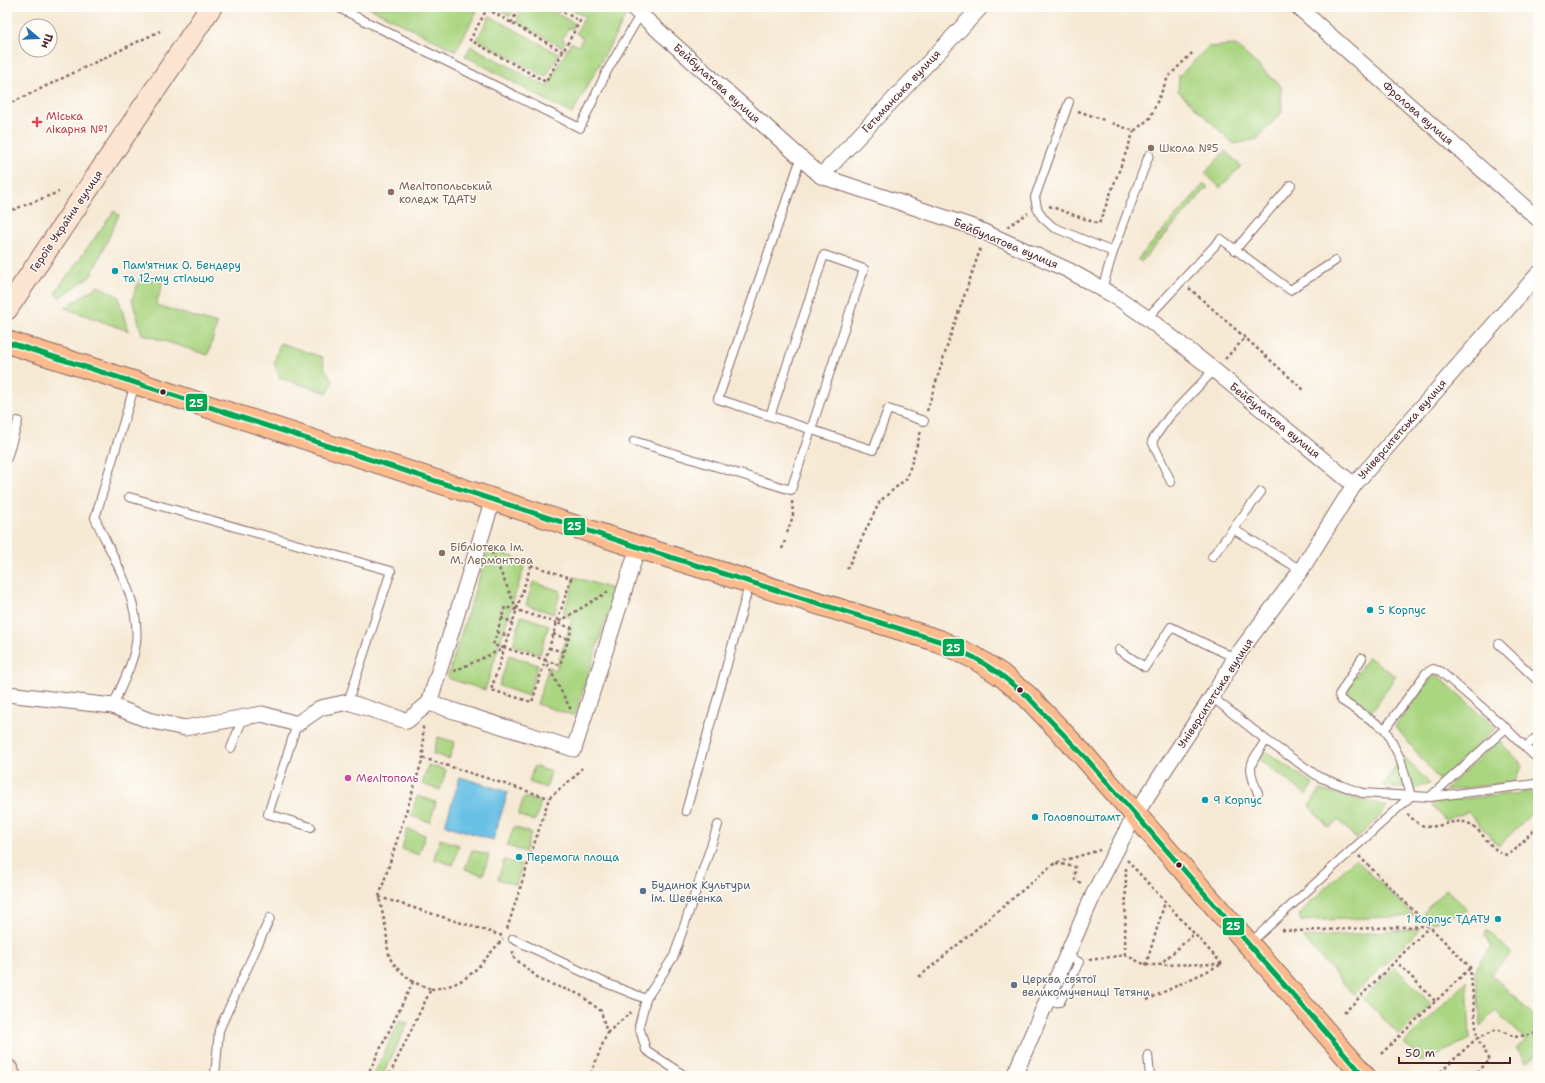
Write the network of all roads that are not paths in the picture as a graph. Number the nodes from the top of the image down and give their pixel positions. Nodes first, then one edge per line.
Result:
1 (211, 7) edge
2 (223, 7) edge
3 (337, 7) edge
4 (981, 7) edge
5 (1298, 7) edge
6 (636, 11) edge
7 (1069, 102) dead end
8 (125, 132) junction
9 (1149, 156) dead end
10 (801, 158) junction
11 (821, 176) junction
12 (1291, 185) dead end
13 (1538, 219) edge
14 (1235, 250) junction
15 (1113, 252) junction
16 (1335, 261) dead end
17 (1538, 274) edge
18 (1102, 289) junction
19 (7, 309) edge
20 (1147, 318) junction
21 (7, 342) edge
22 (1214, 370) junction
23 (136, 382) junction
24 (770, 416) junction
25 (18, 421) dead end
26 (924, 421) road end
27 (810, 429) junction
28 (634, 441) dead end
29 (7, 458) edge
30 (1171, 482) dead end
31 (1354, 485) junction
32 (1261, 492) dead end
33 (129, 497) dead end
34 (493, 499) junction
35 (1233, 529) junction
36 (638, 547) junction
37 (1212, 557) dead end
38 (1301, 570) junction
39 (750, 582) junction
40 (1500, 644) dead end
41 (1119, 650) dead end
42 (1235, 658) junction
43 (1362, 658) dead end
44 (1538, 680) edge
45 (7, 694) edge
46 (1212, 698) junction
47 (348, 702) junction
48 (429, 703) junction
49 (113, 706) junction
50 (243, 718) junction
51 (297, 724) junction
52 (1506, 728) junction
53 (1385, 729) junction
54 (1538, 736) edge
55 (1266, 740) junction
56 (1525, 747) junction
57 (232, 748) dead end
58 (1538, 759) edge
59 (1537, 784) edge
60 (1258, 793) dead end
61 (1410, 796) junction
62 (1430, 797) junction
63 (686, 811) dead end
64 (1135, 815) junction
65 (718, 825) dead end
66 (310, 827) dead end
67 (270, 918) dead end
68 (509, 938) road end
69 (1248, 944) junction
70 (646, 999) junction
71 (1148, 1055) dead end
72 (7, 1070) edge
73 (10, 1076) edge
74 (215, 1076) edge
75 (685, 1076) edge
76 (1014, 1076) edge
77 (1150, 1076) edge
78 (1364, 1076) edge

1 - 8 main road, Героїв України вулиця
2 - 8 main road, Героїв України вулиця
3 - 6 lane
4 - 11 street, Гетьманська вулиця
5 - 13 street, Фролова вулиця
6 - 10 street, Бейбулатова вулиця
7 - 15 lane
8 - 19 main road, Героїв України вулиця
9 - 15 lane
10 - 11 street, Бейбулатова вулиця
10 - 24 lane
11 - 18 street, Бейбулатова вулиця
12 - 14 lane
14 - 16 lane
14 - 20 lane
15 - 18 lane
17 - 31 street, Університетська вулиця
18 - 20 street, Бейбулатова вулиця
20 - 22 street, Бейбулатова вулиця
21 - 23 highway
22 - 30 lane
22 - 31 street, Бейбулатова вулиця
23 - 34 highway
23 - 49 lane
24 - 27 lane
24 - 27 lane
25 - 29 lane
26 - 27 lane
27 - 28 lane
31 - 38 street, Університетська вулиця
32 - 35 lane
33 - 47 lane
34 - 36 highway
34 - 48 street
35 - 37 lane
35 - 38 lane
36 - 39 highway
36 - 48 street
38 - 42 street, Університетська вулиця
39 - 63 lane
39 - 64 highway
40 - 44 lane
41 - 42 lane
42 - 46 street, Університетська вулиця
43 - 53 lane
45 - 49 street
46 - 55 lane
46 - 64 street, Університетська вулиця
47 - 48 street
47 - 51 street
49 - 50 street
50 - 51 street
50 - 57 lane
51 - 66 lane
52 - 53 lane
52 - 56 lane
52 - 62 lane
53 - 61 lane
54 - 56 lane
55 - 60 lane
55 - 61 lane
56 - 58 lane
59 - 62 lane
61 - 62 lane
61 - 69 lane
64 - 69 highway
64 - 76 street, Університетська вулиця
65 - 70 lane
67 - 74 lane
68 - 70 lane
69 - 78 highway
70 - 75 lane
71 - 77 lane
72 - 73 main road

